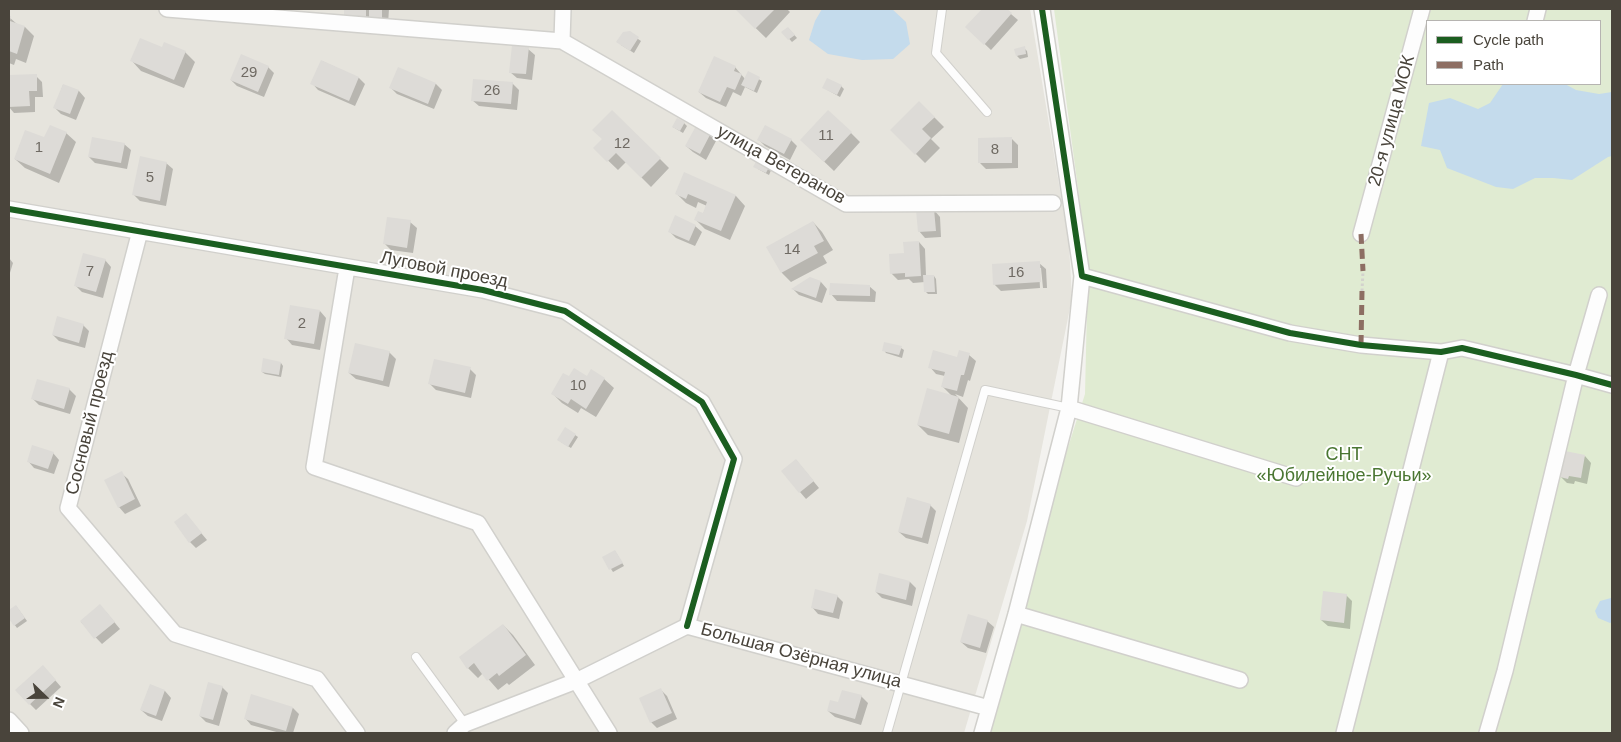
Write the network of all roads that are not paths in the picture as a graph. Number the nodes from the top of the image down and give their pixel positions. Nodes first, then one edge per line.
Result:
1 (167, 9) edge
2 (563, 9) edge
3 (942, 9) edge
4 (1042, 9) edge
5 (1422, 9) edge
6 (562, 41) junction
7 (987, 112) dead end
8 (1053, 203) dead end
9 (9, 209) edge
10 (140, 231) junction
11 (1361, 234) dead end
12 (347, 268) junction
13 (1082, 276) junction
14 (1599, 295) dead end
15 (1441, 352) junction
16 (1576, 375) junction
17 (1612, 385) edge
18 (1069, 408) junction
19 (1296, 478) dead end
20 (1016, 614) junction
21 (687, 626) junction
22 (416, 657) dead end
23 (1240, 680) dead end
24 (576, 681) junction
25 (901, 684) junction
26 (989, 708) junction
27 (9, 720) edge
28 (460, 729) edge
29 (21, 733) edge
30 (357, 733) edge
31 (609, 733) edge
32 (887, 733) edge
33 (982, 733) edge
34 (1344, 733) edge
35 (1487, 733) edge

1 - 6 street, улица Ветеранов
2 - 6 street
3 - 7 lane
4 - 13 street
5 - 11 street, 20-я улица МОК
6 - 8 street, улица Ветеранов
9 - 10 street, Луговой проезд
10 - 12 street, Луговой проезд
10 - 30 street, Сосновый проезд
12 - 21 street, Луговой проезд
12 - 24 street
13 - 15 street
13 - 18 street
14 - 16 street
15 - 16 street
15 - 34 street
16 - 17 street
16 - 35 street
18 - 19 street
18 - 20 street
18 - 25 lane
20 - 23 street
20 - 26 street
21 - 24 street, Большая Озёрная улица
21 - 25 street, Большая Озёрная улица
22 - 28 lane
24 - 28 street, Большая Озёрная улица
24 - 31 street
25 - 26 street, Большая Озёрная улица
25 - 32 lane
26 - 33 street
27 - 29 street

